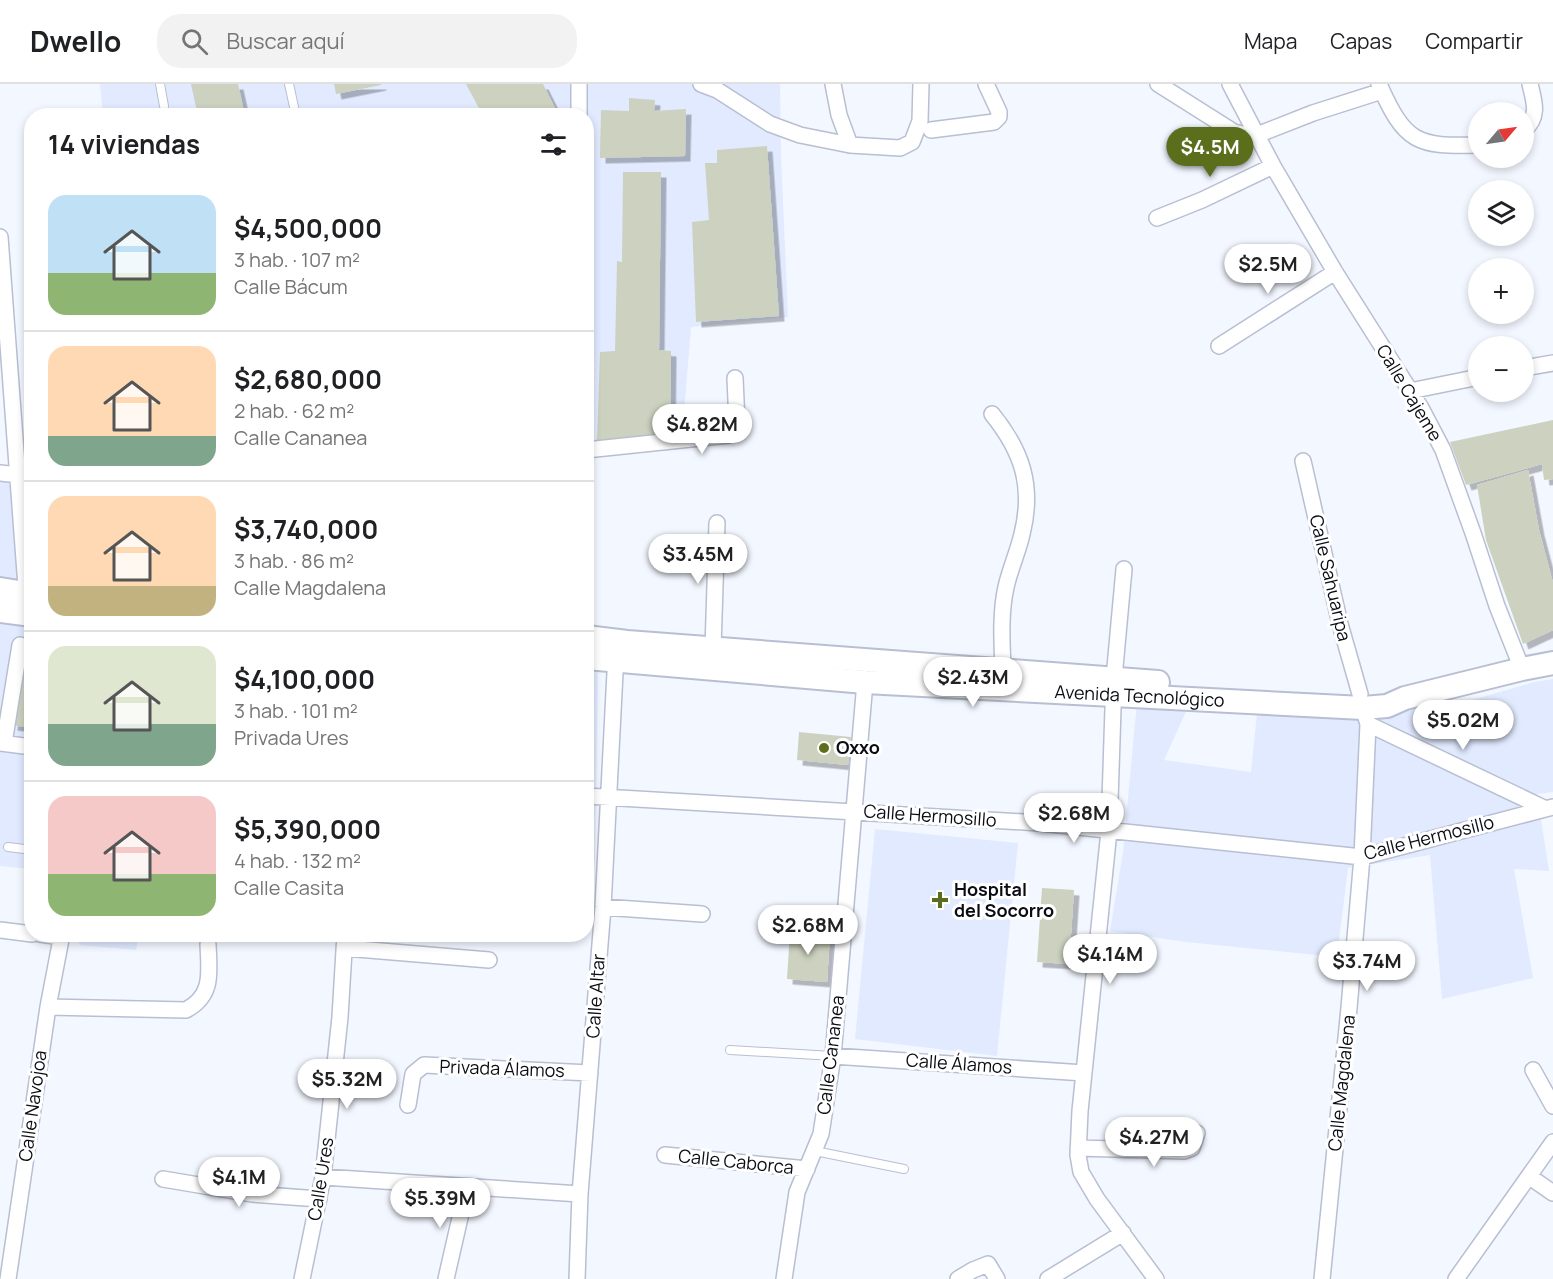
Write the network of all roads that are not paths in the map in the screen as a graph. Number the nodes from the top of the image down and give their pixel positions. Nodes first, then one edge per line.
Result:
1 (160, 84) edge
2 (289, 84) edge
3 (579, 84) edge
4 (701, 84) edge
5 (833, 84) edge
6 (921, 84) edge
7 (986, 84) edge
8 (1158, 84) edge
9 (1230, 84) edge
10 (1530, 84) edge
11 (1381, 87) edge
12 (164, 106) dead end
13 (294, 108) edge
14 (579, 108) edge
15 (1534, 116) edge
16 (931, 130) dead end
17 (1257, 135) junction
18 (850, 145) junction
19 (1468, 145) edge
20 (1273, 166) junction
21 (1157, 218) dead end
22 (0, 237) edge
23 (1, 268) edge
24 (1335, 272) junction
25 (4, 345) edge
26 (1219, 346) dead end
27 (1553, 363) edge
28 (1534, 366) edge
29 (735, 378) dead end
30 (1468, 379) edge
31 (1410, 391) junction
32 (992, 414) dead end
33 (594, 449) edge
34 (1303, 461) dead end
35 (0, 473) edge
36 (18, 475) junction
37 (717, 523) dead end
38 (24, 545) edge
39 (1124, 568) dead end
40 (0, 589) edge
41 (24, 601) edge
42 (24, 605) edge
43 (0, 611) edge
44 (594, 641) edge
45 (20, 645) dead end
46 (713, 648) junction
47 (616, 651) junction
48 (594, 656) edge
49 (1553, 663) edge
50 (1522, 669) junction
51 (1003, 670) junction
52 (865, 682) junction
53 (1114, 686) junction
54 (1356, 705) junction
55 (2, 743) edge
56 (24, 746) edge
57 (594, 797) edge
58 (609, 798) junction
59 (1548, 807) edge
60 (854, 812) junction
61 (1109, 831) junction
62 (8, 847) dead end
63 (24, 849) edge
64 (1362, 857) junction
65 (603, 907) junction
66 (702, 914) dead end
67 (0, 930) edge
68 (24, 933) edge
69 (61, 942) edge
70 (345, 942) edge
71 (353, 942) edge
72 (208, 944) dead end
73 (489, 960) dead end
74 (48, 1007) junction
75 (730, 1050) dead end
76 (833, 1056) junction
77 (1533, 1070) dead end
78 (590, 1072) junction
79 (1084, 1072) junction
80 (408, 1105) dead end
81 (1553, 1106) edge
82 (1197, 1133) dead end
83 (1553, 1142) edge
84 (1078, 1148) junction
85 (815, 1151) junction
86 (664, 1155) dead end
87 (807, 1169) junction
88 (904, 1169) dead end
89 (323, 1176) junction
90 (1530, 1177) junction
91 (163, 1179) dead end
92 (467, 1187) junction
93 (1553, 1193) edge
94 (580, 1194) junction
95 (319, 1199) junction
96 (1123, 1233) junction
97 (8, 1279) edge
98 (302, 1279) edge
99 (446, 1279) edge
100 (577, 1279) edge
101 (784, 1279) edge
102 (958, 1279) edge
103 (997, 1279) edge
104 (1048, 1279) edge
105 (1156, 1279) edge
106 (1322, 1279) edge
107 (1456, 1279) edge

1 - 12 lane
2 - 13 lane
3 - 14 street
4 - 18 street
5 - 18 street
6 - 18 street
7 - 16 street
8 - 17 street
9 - 17 street, Calle Cajeme
10 - 15 street
11 - 17 street
11 - 19 street
17 - 20 street, Calle Cajeme
20 - 21 street
20 - 24 street, Calle Cajeme
22 - 23 street
23 - 25 street
24 - 26 street
24 - 31 street, Calle Cajeme
25 - 36 street
27 - 28 street
29 - 33 street
30 - 31 street
31 - 50 street, Calle Cajeme
32 - 51 street
34 - 54 street, Calle Sahuaripa
35 - 36 street
36 - 38 street
37 - 46 street
39 - 53 street
40 - 41 main road
42 - 43 main road
44 - 47 main road, Avenida Tecnológico
45 - 55 street
46 - 47 main road, Avenida Tecnológico
46 - 51 main road, Avenida Tecnológico
47 - 48 main road, Avenida Tecnológico
47 - 52 main road, Avenida Tecnológico
47 - 58 street, Calle Altar
49 - 50 main road, Avenida Tecnológico
50 - 54 main road, Avenida Tecnológico
51 - 53 main road, Avenida Tecnológico
52 - 53 main road, Avenida Tecnológico
52 - 60 street, Calle Cananea
53 - 54 main road, Avenida Tecnológico
53 - 61 street
54 - 59 street
54 - 64 street, Calle Magdalena
55 - 56 street
57 - 58 street, Calle Hermosillo
58 - 60 street, Calle Hermosillo
58 - 65 street, Calle Altar
59 - 64 street, Calle Hermosillo
60 - 61 street, Calle Hermosillo
60 - 76 street, Calle Cananea
61 - 64 street, Calle Hermosillo
61 - 79 street
62 - 63 lane
64 - 106 street, Calle Magdalena
65 - 66 street
65 - 78 street, Calle Altar
67 - 68 street
69 - 74 street, Calle Navojoa
70 - 89 street, Calle Ures
71 - 73 street
72 - 74 street
74 - 97 street, Calle Navojoa
75 - 76 lane
76 - 79 street, Calle Álamos
76 - 85 street, Calle Cananea
77 - 81 street
78 - 80 street, Privada Álamos
78 - 94 street, Calle Altar
79 - 84 street
82 - 84 street
83 - 90 street
84 - 96 street
85 - 87 street, Calle Cananea
85 - 88 lane
86 - 87 street, Calle Caborca
87 - 101 street, Calle Cananea
89 - 92 street
89 - 95 street, Calle Ures
90 - 93 street
90 - 107 street
91 - 95 street
92 - 94 street
92 - 99 street
94 - 100 street, Calle Altar
95 - 98 street, Calle Ures
96 - 104 street
96 - 105 street
102 - 103 street

